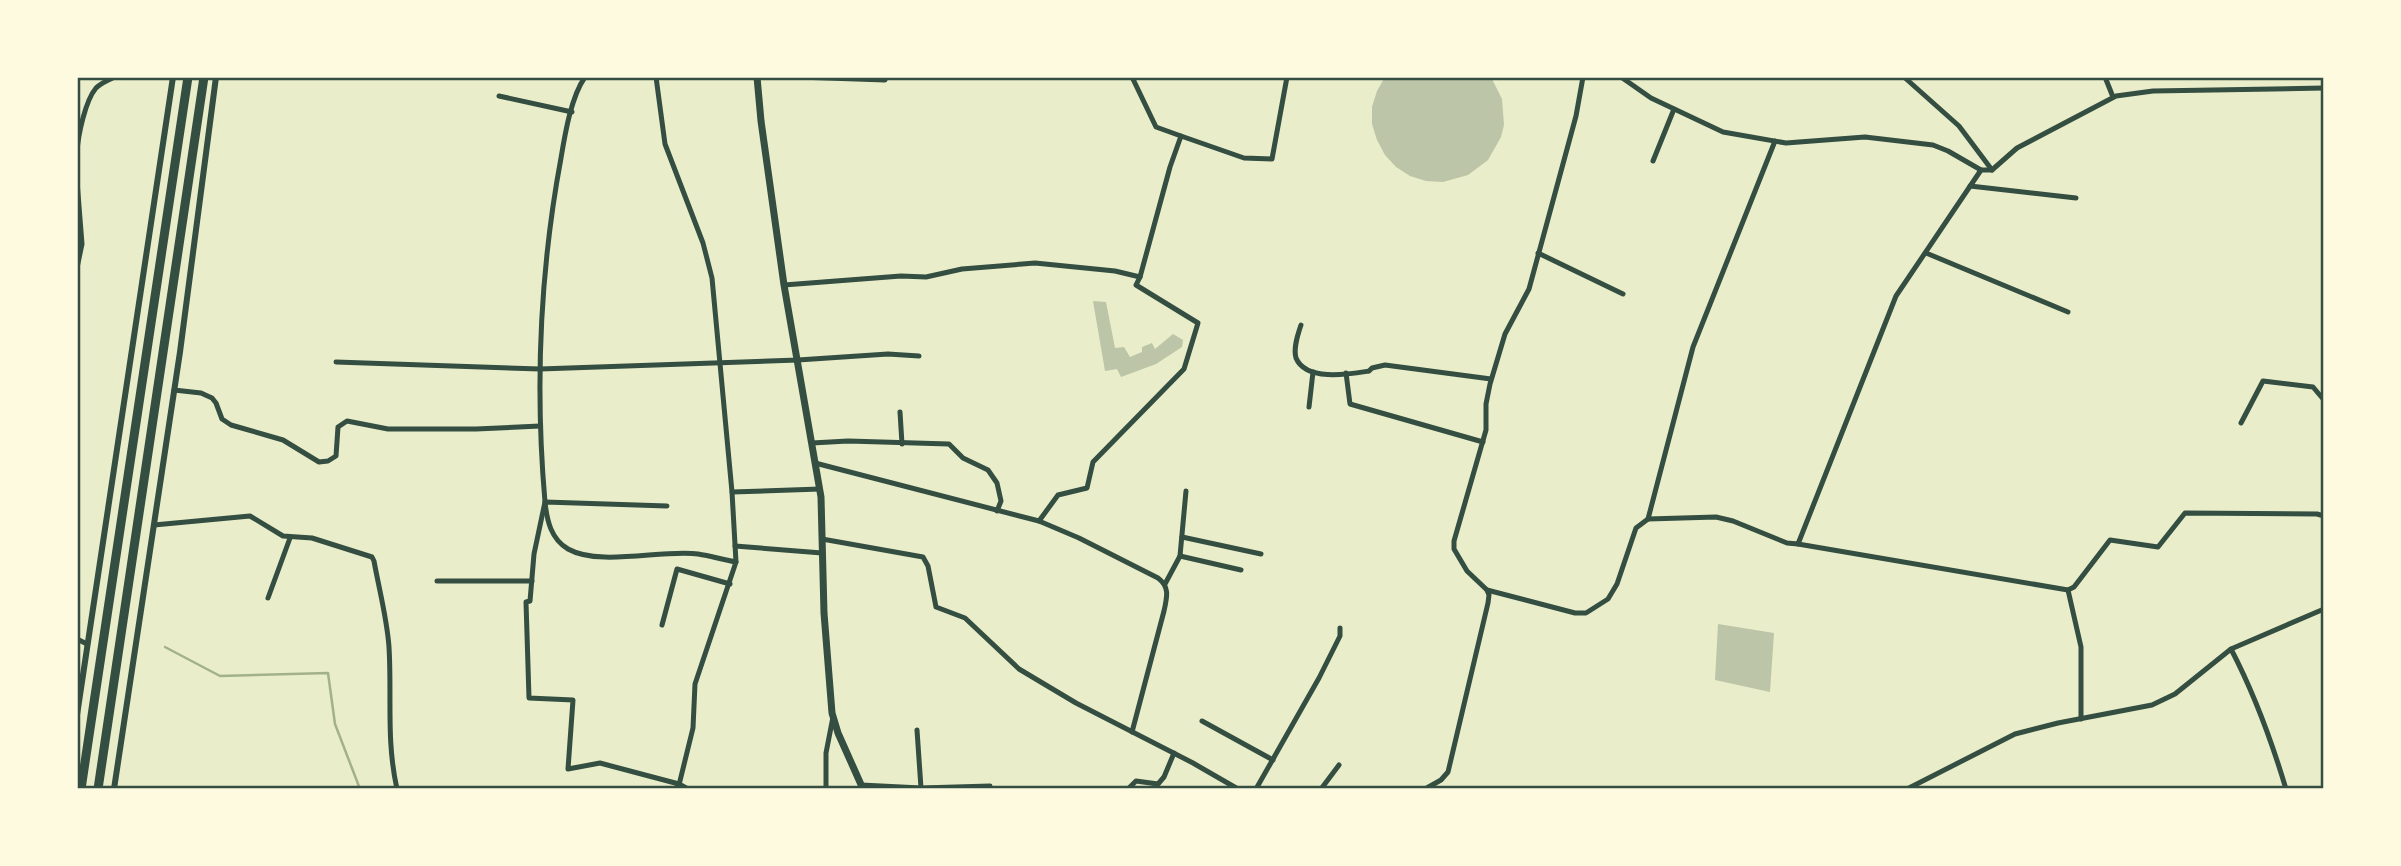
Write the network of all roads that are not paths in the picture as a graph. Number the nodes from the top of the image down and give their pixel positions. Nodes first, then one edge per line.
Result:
1 (115, 77) edge
2 (173, 77) edge
3 (188, 77) edge
4 (204, 77) edge
5 (216, 77) edge
6 (585, 77) edge
7 (648, 77) edge
8 (657, 77) edge
9 (757, 77) edge
10 (798, 77) edge
11 (886, 77) edge
12 (1132, 77) edge
13 (1287, 77) edge
14 (1583, 77) edge
15 (1620, 77) edge
16 (1904, 77) edge
17 (2105, 77) edge
18 (2109, 86) junction
19 (2324, 88) edge
20 (499, 96) dead end
21 (2113, 97) junction
22 (2103, 102) junction
23 (1674, 109) junction
24 (572, 112) junction
25 (1181, 136) junction
26 (1775, 141) junction
27 (77, 152) edge
28 (1653, 160) dead end
29 (1981, 170) junction
30 (1992, 170) junction
31 (77, 181) edge
32 (1970, 186) junction
33 (2076, 198) dead end
34 (1538, 253) junction
35 (1926, 253) junction
36 (77, 268) edge
37 (1140, 277) junction
38 (785, 285) junction
39 (1623, 294) dead end
40 (2068, 312) dead end
41 (1301, 325) dead end
42 (919, 356) dead end
43 (798, 360) junction
44 (336, 362) dead end
45 (720, 362) junction
46 (540, 369) junction
47 (1313, 372) junction
48 (1346, 373) junction
49 (1491, 379) junction
50 (174, 390) junction
51 (2324, 400) edge
52 (1309, 407) dead end
53 (900, 412) dead end
54 (2241, 423) dead end
55 (540, 426) junction
56 (1483, 442) junction
57 (812, 443) junction
58 (902, 444) junction
59 (816, 463) junction
60 (820, 489) junction
61 (732, 492) junction
62 (1186, 492) dead end
63 (545, 502) junction
64 (667, 506) dead end
65 (997, 510) junction
66 (2324, 516) edge
67 (1648, 519) junction
68 (1039, 521) junction
69 (154, 525) junction
70 (1182, 537) junction
71 (290, 538) junction
72 (822, 539) junction
73 (1798, 544) junction
74 (735, 546) junction
75 (822, 553) junction
76 (1261, 554) dead end
77 (1180, 556) junction
78 (736, 562) junction
79 (1241, 570) dead end
80 (438, 581) dead end
81 (532, 581) junction
82 (730, 584) junction
83 (1166, 584) junction
84 (1487, 590) junction
85 (2068, 590) junction
86 (268, 598) dead end
87 (2324, 609) edge
88 (662, 625) dead end
89 (1340, 628) dead end
90 (77, 639) edge
91 (88, 644) junction
92 (2231, 649) junction
93 (77, 715) edge
94 (833, 717) junction
95 (2081, 719) junction
96 (1202, 721) dead end
97 (917, 730) dead end
98 (1132, 732) junction
99 (1174, 753) junction
100 (1273, 760) junction
101 (1339, 765) dead end
102 (990, 786) dead end
103 (862, 787) edge
104 (677, 788) edge
105 (921, 788) edge
106 (81, 789) edge
107 (98, 789) edge
108 (114, 789) edge
109 (397, 789) edge
110 (688, 789) edge
111 (826, 789) edge
112 (1128, 789) edge
113 (1238, 789) edge
114 (1256, 789) edge
115 (1321, 789) edge
116 (1425, 789) edge
117 (1907, 789) edge
118 (2286, 789) edge

1 - 27 street
2 - 91 street
3 - 106 highway
4 - 107 highway
5 - 50 street
6 - 24 street
7 - 8 street
8 - 45 street
9 - 38 main road
10 - 11 street
12 - 25 street
13 - 25 street
14 - 34 street
15 - 23 street
16 - 30 street
17 - 18 street
18 - 21 street
18 - 22 street
19 - 21 street
20 - 24 street
21 - 22 street
22 - 30 street
23 - 26 street
23 - 28 street
24 - 46 street
25 - 37 street
26 - 29 street
26 - 67 street
29 - 30 street
29 - 32 street
31 - 36 street
32 - 33 street
32 - 35 street
34 - 39 street
34 - 49 street
35 - 40 street
35 - 73 street
37 - 38 street
37 - 68 street
38 - 43 main road
41 - 47 street
42 - 43 street
43 - 45 street
43 - 57 main road
44 - 46 street
45 - 46 street
45 - 61 street
46 - 55 street
47 - 48 street
47 - 52 street
48 - 49 street
48 - 56 street
49 - 56 street
50 - 55 street
50 - 69 street
51 - 54 street
53 - 58 street
55 - 63 street
56 - 84 street
57 - 58 street
57 - 59 main road
58 - 65 street
59 - 60 main road
59 - 65 street
60 - 61 street
60 - 72 main road
61 - 74 street
62 - 70 street
63 - 64 street
63 - 78 street
63 - 81 street
65 - 68 street
66 - 85 street
67 - 73 street
67 - 84 street
68 - 83 street
69 - 71 street
69 - 108 street
70 - 76 street
70 - 77 street
71 - 86 street
71 - 109 street
72 - 75 main road
72 - 98 street
73 - 85 street
74 - 75 street
74 - 78 street
75 - 94 main road
77 - 79 street
77 - 83 street
78 - 82 street
80 - 81 street
81 - 104 street
82 - 88 street
82 - 104 street
83 - 98 street
84 - 116 street
85 - 95 street
87 - 92 street
89 - 100 street
90 - 91 street
91 - 93 street
92 - 95 street
92 - 118 street
94 - 103 main road
94 - 111 street
95 - 117 street
96 - 100 street
97 - 105 street
98 - 99 street
99 - 112 street
99 - 113 street
100 - 114 street
101 - 115 street
102 - 105 street
103 - 105 street
104 - 110 street

